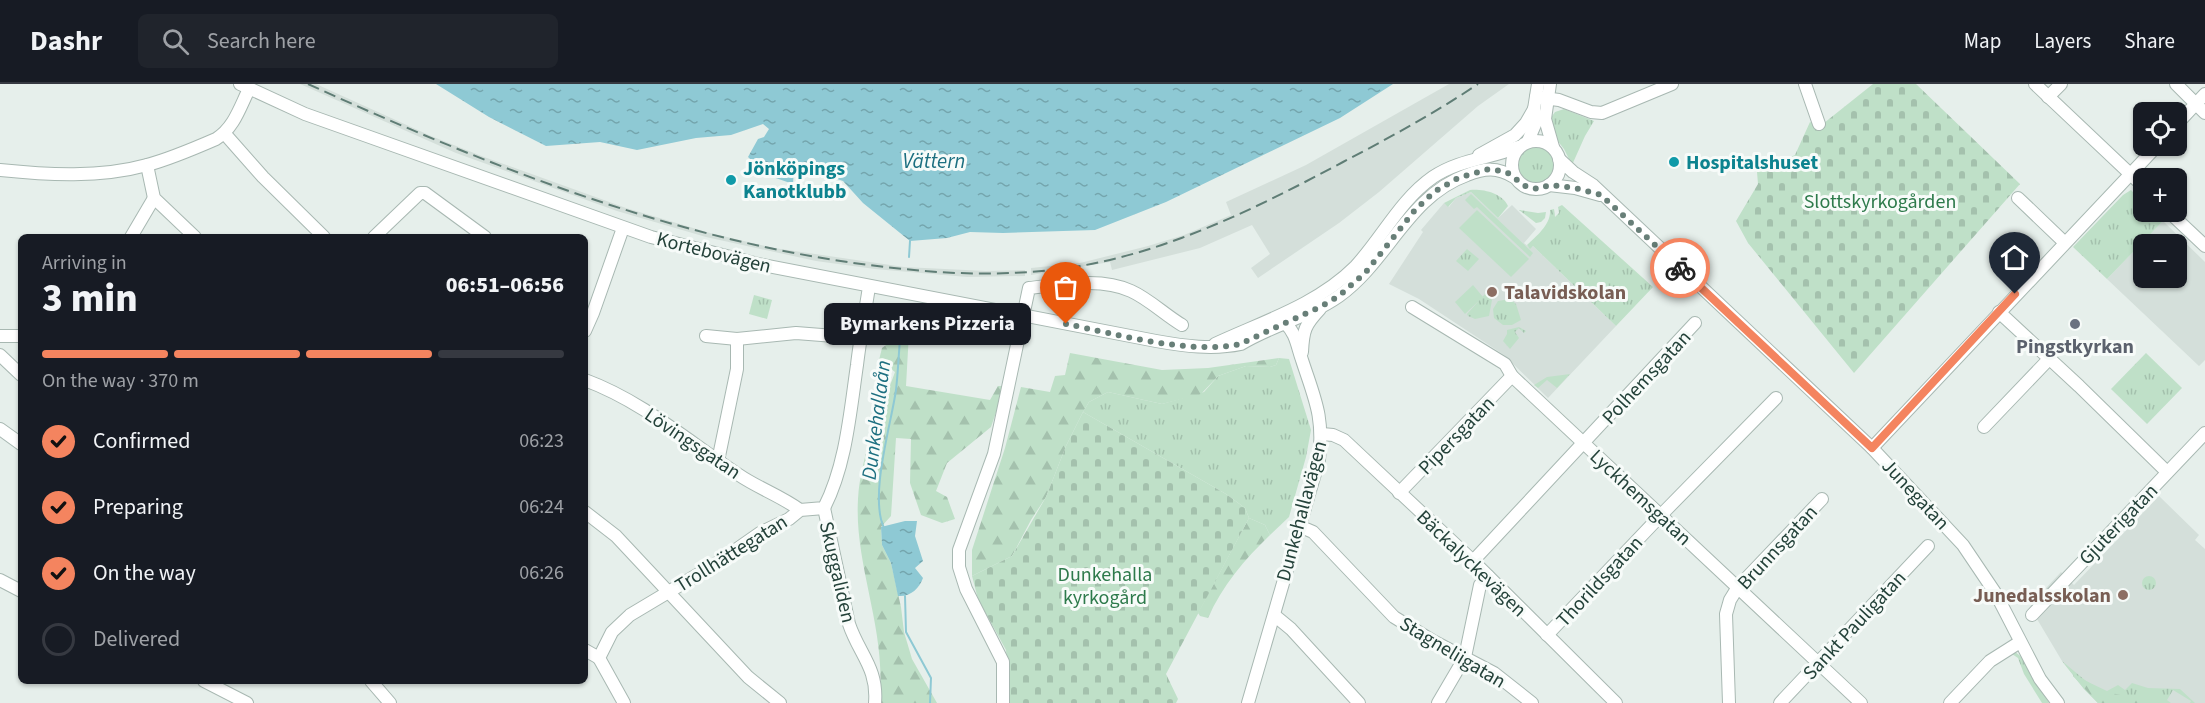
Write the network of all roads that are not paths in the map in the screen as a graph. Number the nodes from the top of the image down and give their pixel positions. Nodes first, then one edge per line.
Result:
1 (1550, 84) edge
2 (1672, 84) edge
3 (1805, 84) edge
4 (2035, 84) edge
5 (2061, 84) edge
6 (2176, 84) edge
7 (245, 86) edge
8 (1651, 88) edge
9 (2205, 94) edge
10 (1539, 97) edge
11 (2048, 97) junction
12 (2200, 108) edge
13 (2187, 117) edge
14 (1819, 124) dead end
15 (225, 134) junction
16 (1523, 144) junction
17 (1553, 147) junction
18 (2147, 156) edge
19 (1473, 159) junction
20 (1559, 159) junction
21 (147, 165) junction
22 (0, 170) edge
23 (2130, 174) junction
24 (1514, 177) junction
25 (2133, 177) edge
26 (1549, 185) junction
27 (1601, 195) junction
28 (154, 198) junction
29 (2018, 198) dead end
30 (2180, 222) edge
31 (623, 228) junction
32 (133, 234) edge
33 (192, 234) edge
34 (321, 234) edge
35 (378, 234) edge
36 (481, 234) edge
37 (2064, 242) junction
38 (2205, 246) edge
39 (868, 287) junction
40 (1322, 306) junction
41 (1412, 307) dead end
42 (1999, 312) junction
43 (1024, 315) junction
44 (1285, 323) junction
45 (1695, 323) dead end
46 (588, 324) edge
47 (1182, 325) dead end
48 (0, 336) edge
49 (18, 336) edge
50 (706, 336) dead end
51 (860, 338) junction
52 (737, 339) junction
53 (1209, 347) junction
54 (0, 355) edge
55 (2049, 359) junction
56 (1302, 361) junction
57 (18, 372) edge
58 (1512, 376) junction
59 (588, 381) edge
60 (1776, 398) dead end
61 (1984, 426) dead end
62 (0, 429) edge
63 (2205, 433) edge
64 (1322, 434) junction
65 (18, 442) edge
66 (1584, 443) junction
67 (1872, 448) junction
68 (718, 461) junction
69 (2168, 472) junction
70 (1399, 493) junction
71 (1822, 499) dead end
72 (824, 508) junction
73 (800, 510) junction
74 (588, 514) edge
75 (1660, 516) junction
76 (1299, 526) junction
77 (1928, 546) dead end
78 (1473, 561) junction
79 (1488, 576) junction
80 (0, 580) edge
81 (1738, 587) junction
82 (18, 589) edge
83 (669, 592) junction
84 (1274, 615) junction
85 (2032, 615) dead end
86 (1548, 635) junction
87 (2020, 642) junction
88 (588, 652) edge
89 (1464, 657) junction
90 (599, 658) junction
91 (1819, 663) junction
92 (208, 684) edge
93 (222, 684) edge
94 (373, 684) edge
95 (229, 698) edge
96 (247, 703) edge
97 (390, 703) edge
98 (624, 703) edge
99 (780, 703) edge
100 (875, 703) edge
101 (1004, 703) edge
102 (1248, 703) edge
103 (1359, 703) edge
104 (1438, 703) edge
105 (1532, 703) edge
106 (1616, 703) edge
107 (1729, 703) edge
108 (1780, 703) edge
109 (1861, 703) edge
110 (1950, 703) edge
111 (2058, 703) edge

1 - 10 street
2 - 8 street
3 - 14 street
4 - 11 street
5 - 11 street
6 - 12 street
7 - 15 street
7 - 31 street, Kortebovägen
8 - 10 street
9 - 12 street
10 - 16 street
10 - 17 street
10 - 19 street
11 - 23 street
12 - 13 street
15 - 21 street
15 - 34 street
16 - 17 street
16 - 19 street, Kortebovägen
16 - 24 street
17 - 20 street
18 - 23 street
19 - 44 street, Kortebovägen
20 - 26 street
20 - 27 street, Junegatan
21 - 22 street
21 - 28 street
23 - 25 street
23 - 37 street
24 - 26 street
24 - 40 street, Kortebovägen
26 - 27 street, Junegatan
27 - 67 street, Junegatan
28 - 32 street
28 - 33 street
29 - 37 street
30 - 38 street
31 - 39 street, Kortebovägen
31 - 46 street
35 - 36 street
37 - 42 street
39 - 43 street, Kortebovägen
39 - 51 street
40 - 44 street, Kortebovägen
40 - 56 street
41 - 58 street, Lyckhemsgatan
42 - 55 street
42 - 67 street
43 - 47 street
43 - 53 street, Kortebovägen
43 - 101 street
44 - 53 street, Kortebovägen
44 - 53 street, Kortebovägen
44 - 56 street, Dunkehallavägen
45 - 66 street, Polhemsgatan
48 - 49 street
50 - 52 street
51 - 52 street
51 - 72 street
52 - 68 street
54 - 57 street
55 - 61 street
55 - 69 street
56 - 64 street, Dunkehallavägen
58 - 66 street, Lyckhemsgatan
58 - 70 street, Pipersgatan
59 - 68 street, Lövingsgatan
60 - 75 street, Thorildsgatan
62 - 65 street
63 - 69 street, Gjuterigatan
64 - 70 street, Bäckalyckevägen
64 - 76 street, Dunkehallavägen
66 - 75 street, Lyckhemsgatan
66 - 78 street, Polhemsgatan
67 - 87 street, Junegatan
68 - 73 street, Lövingsgatan
69 - 85 street, Gjuterigatan
70 - 78 street, Bäckalyckevägen
71 - 81 street, Brunnsgatan
72 - 73 street, Trollhättegatan
72 - 100 street, Skuggaliden
73 - 83 street, Trollhättegatan
74 - 83 street
75 - 81 street, Lyckhemsgatan
75 - 86 street, Thorildsgatan
76 - 84 street, Dunkehallavägen
76 - 89 street, Stagneliigatan
77 - 91 street, Sankt Pauligatan
78 - 79 street, Bäckalyckevägen
79 - 86 street, Bäckalyckevägen
79 - 89 street
80 - 82 street
81 - 91 street, Lyckhemsgatan
81 - 107 street, Brunnsgatan
83 - 90 street, Trollhättegatan
83 - 99 street
84 - 102 street, Dunkehallavägen
84 - 103 street
86 - 106 street, Bäckalyckevägen
87 - 110 street
87 - 111 street, Junegatan
88 - 90 street
89 - 104 street
89 - 105 street, Stagneliigatan
90 - 98 street
91 - 108 street, Sankt Pauligatan
91 - 109 street, Lyckhemsgatan
92 - 95 street
93 - 95 street
94 - 97 street
95 - 96 street

